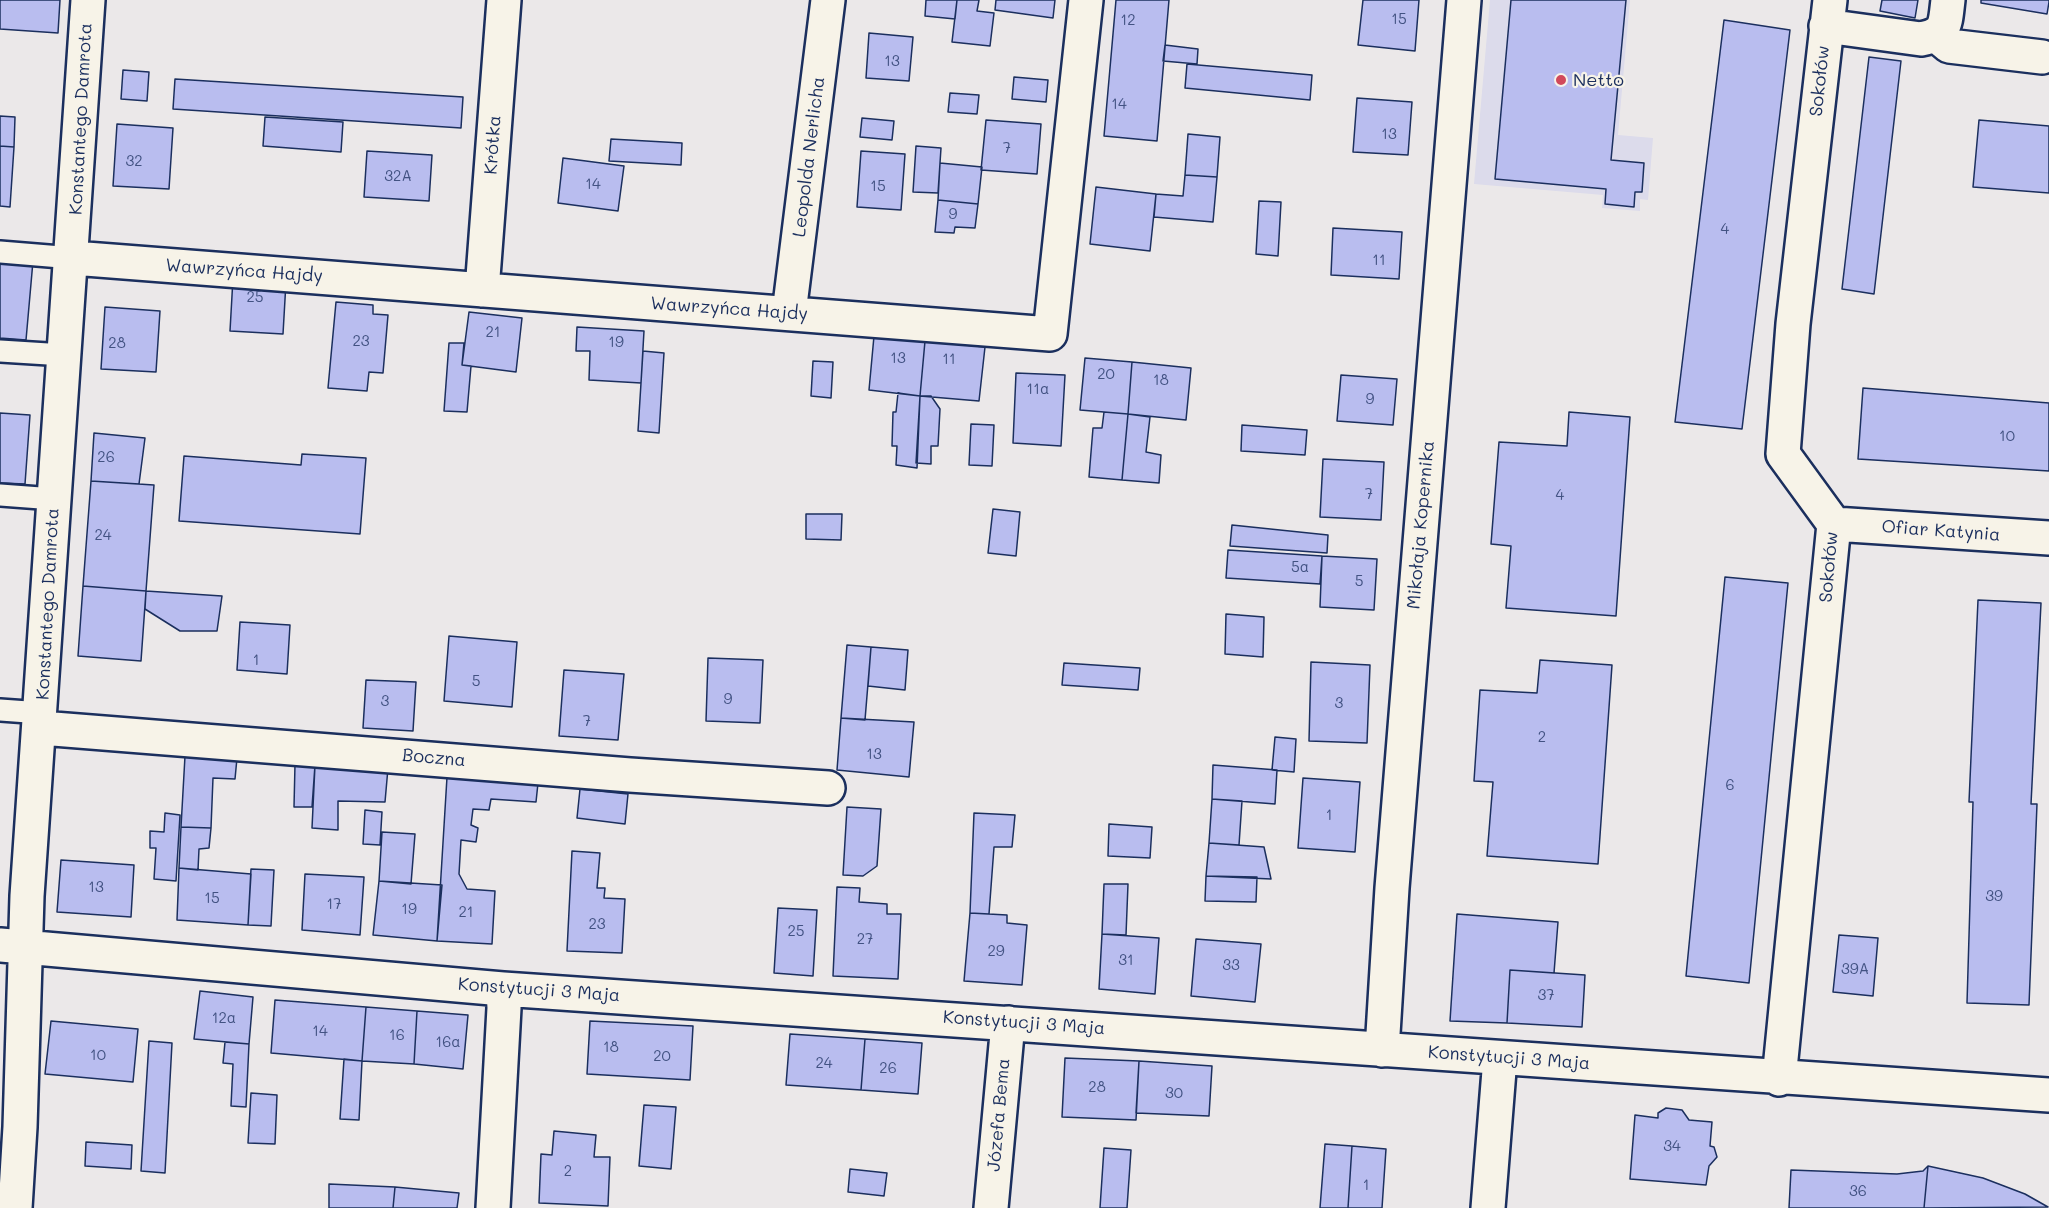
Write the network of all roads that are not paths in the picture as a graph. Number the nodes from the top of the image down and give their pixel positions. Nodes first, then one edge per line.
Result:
1 (88, 0) edge
2 (504, 0) edge
3 (828, 0) edge
4 (1086, 0) edge
5 (1464, 0) edge
6 (1948, 0) edge
7 (1828, 13) edge
8 (1936, 36) junction
9 (2042, 57) dead end
10 (0, 252) edge
11 (73, 258) junction
12 (482, 290) junction
13 (789, 313) junction
14 (0, 351) edge
15 (64, 355) junction
16 (0, 495) edge
17 (54, 499) junction
18 (1833, 524) junction
19 (2049, 538) edge
20 (0, 710) edge
21 (41, 721) junction
22 (828, 788) dead end
23 (13, 946) edge
24 (503, 989) junction
25 (1008, 1023) junction
26 (1382, 1050) junction
27 (1500, 1058) junction
28 (1779, 1078) junction
29 (2049, 1095) edge
30 (15, 1208) edge
31 (493, 1208) edge
32 (991, 1208) edge
33 (1488, 1208) edge

1 - 11 street, Konstantego Damrota
2 - 12 street, Krótka
3 - 13 street, Leopolda Nerlicha
4 - 13 street, Wawrzyńca Hajdy
5 - 26 street, Mikołaja Kopernika
6 - 8 street
7 - 8 street
7 - 18 street, Sokołów
8 - 9 street
10 - 11 lane
11 - 12 street, Wawrzyńca Hajdy
11 - 15 street, Konstantego Damrota
12 - 13 street, Wawrzyńca Hajdy
14 - 15 lane
15 - 17 street, Konstantego Damrota
16 - 17 lane
17 - 21 street, Konstantego Damrota
18 - 19 street, Ofiar Katynia
18 - 28 street, Sokołów
20 - 21 lane
21 - 22 street, Boczna
21 - 23 street, Konstantego Damrota
23 - 24 street, Konstytucji 3 Maja
23 - 30 street, Konstantego Damrota
24 - 25 street, Konstytucji 3 Maja
24 - 31 street
25 - 26 street, Konstytucji 3 Maja
25 - 32 street, Józefa Bema
26 - 27 street, Konstytucji 3 Maja
27 - 28 street, Konstytucji 3 Maja
27 - 33 street
28 - 29 street, Konstytucji 3 Maja

